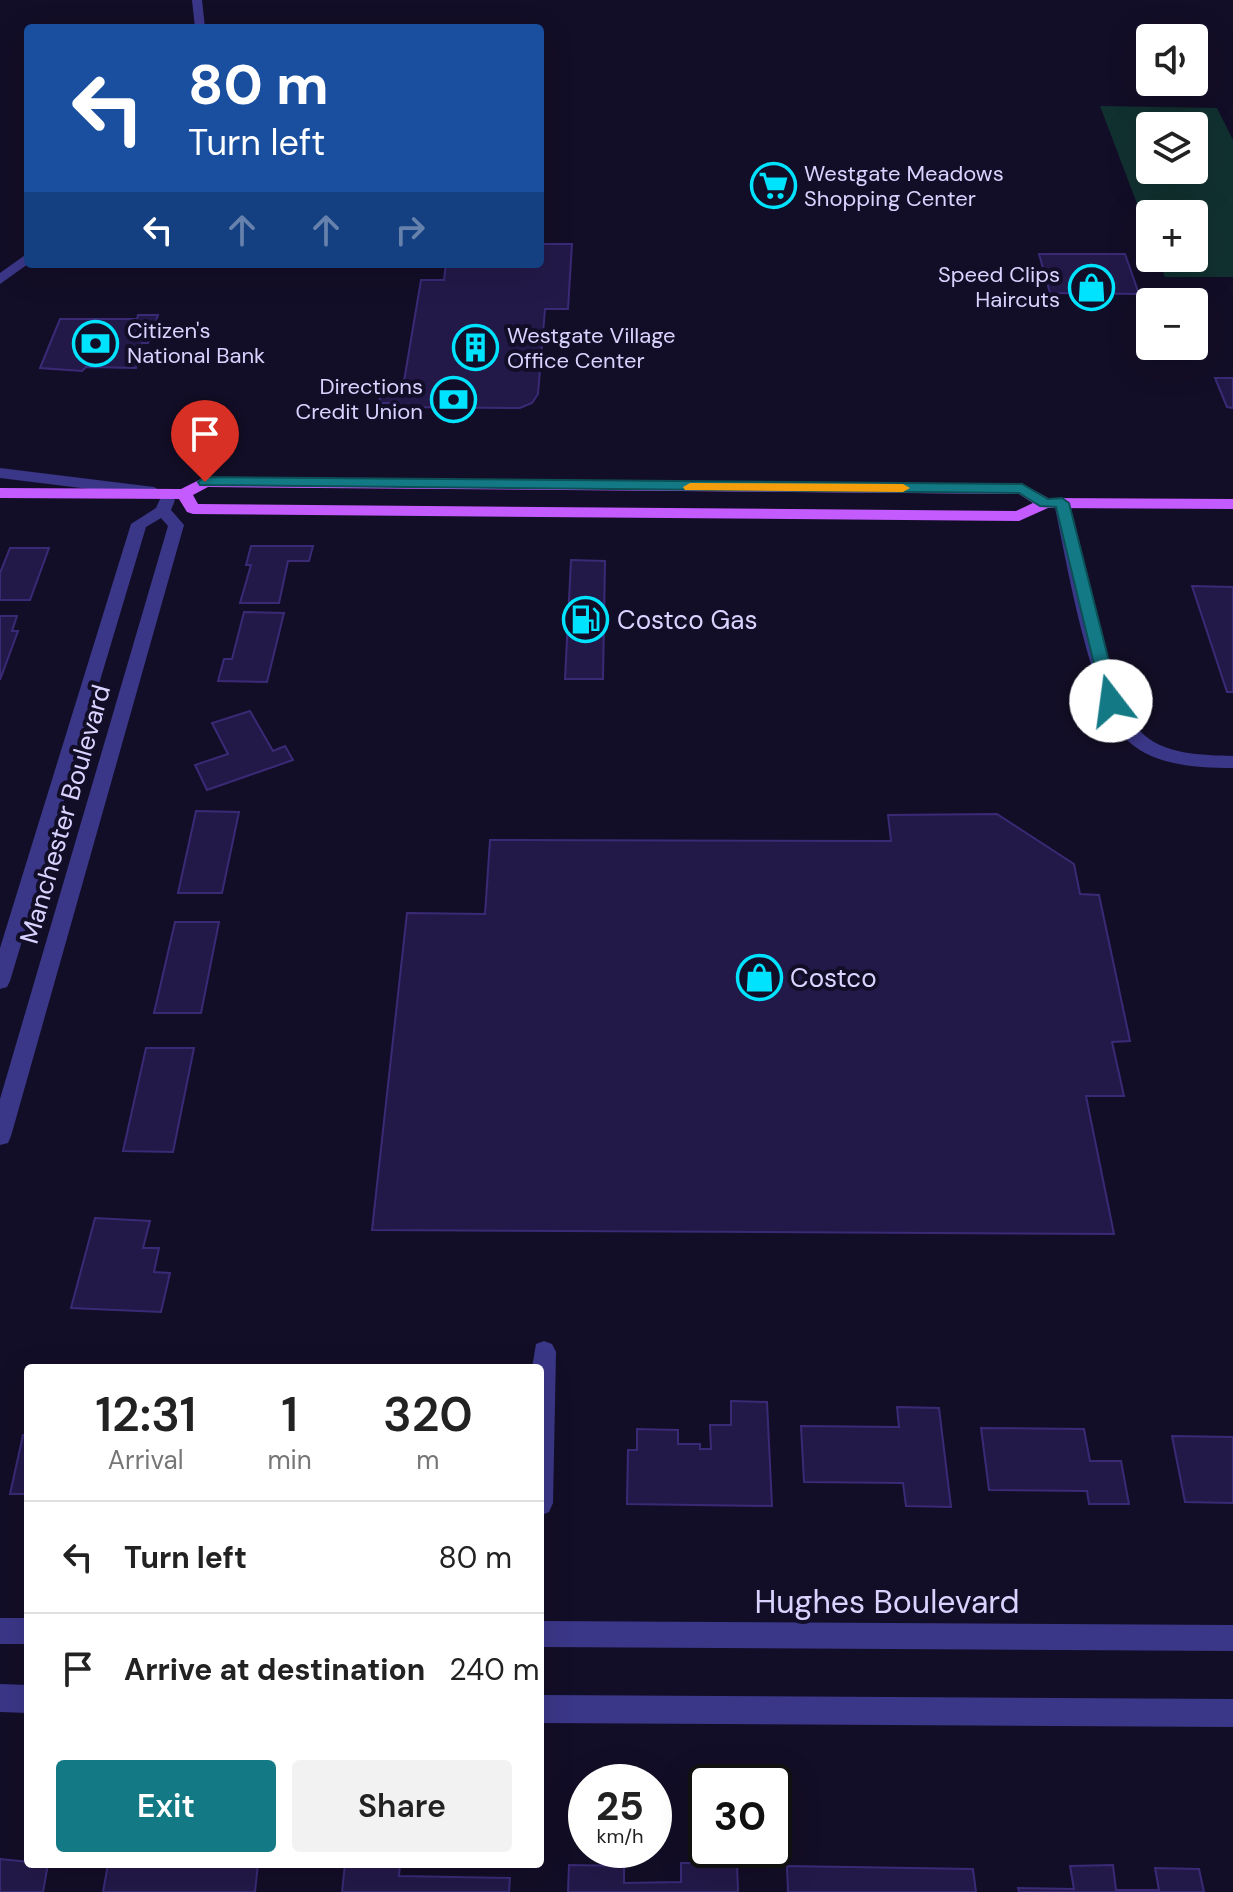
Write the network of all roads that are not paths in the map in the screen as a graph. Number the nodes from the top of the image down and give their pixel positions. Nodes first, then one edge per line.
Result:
1 (197, 0) edge
2 (200, 24) edge
3 (24, 260) edge
4 (0, 280) edge
5 (0, 473) edge
6 (627, 487) junction
7 (0, 493) edge
8 (172, 500) junction
9 (1053, 503) junction
10 (1233, 504) edge
11 (406, 510) junction
12 (1233, 762) edge
13 (0, 981) edge
14 (0, 1136) edge
15 (544, 1352) dead end
16 (544, 1364) edge
17 (0, 1631) edge
18 (24, 1631) edge
19 (544, 1634) edge
20 (1233, 1638) edge
21 (0, 1698) edge
22 (24, 1699) edge
23 (544, 1709) edge
24 (1233, 1713) edge

1 - 2 street
3 - 4 street
5 - 8 street
6 - 8 main road
6 - 9 main road
6 - 11 main road
7 - 8 main road
8 - 11 main road
8 - 13 street, Manchester Boulevard
8 - 14 street, Manchester Boulevard
9 - 10 main road
9 - 11 main road
9 - 12 street
15 - 16 street
17 - 18 street
19 - 20 street, Hughes Boulevard
21 - 22 street
23 - 24 street

